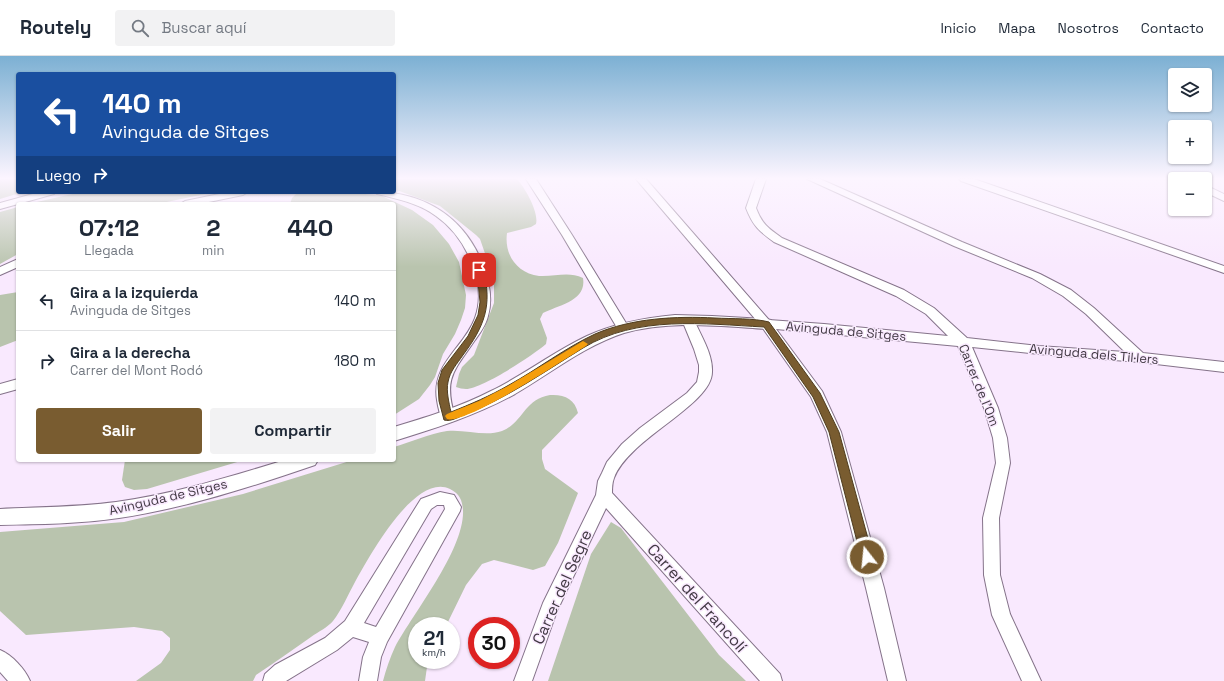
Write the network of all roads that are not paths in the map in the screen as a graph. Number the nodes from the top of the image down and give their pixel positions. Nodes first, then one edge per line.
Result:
1 (429, 208) edge
2 (550, 208) edge
3 (665, 208) edge
4 (751, 208) edge
5 (878, 208) edge
6 (1047, 208) edge
7 (16, 263) edge
8 (1224, 270) edge
9 (0, 272) edge
10 (688, 320) junction
11 (766, 324) junction
12 (623, 328) junction
13 (963, 342) junction
14 (1139, 357) junction
15 (1224, 367) edge
16 (16, 384) edge
17 (0, 388) edge
18 (448, 417) junction
19 (396, 433) edge
20 (302, 462) edge
21 (604, 495) junction
22 (0, 517) edge
23 (351, 627) junction
24 (380, 637) junction
25 (0, 659) edge
26 (21, 681) edge
27 (272, 681) edge
28 (368, 681) edge
29 (523, 681) edge
30 (773, 681) edge
31 (897, 681) edge
32 (1032, 681) edge

1 - 18 street
2 - 12 street
3 - 11 street
4 - 13 street, Carrer de l'Om
5 - 14 street
6 - 8 street
7 - 9 street
10 - 11 street, Avinguda de Sitges
10 - 12 street, Avinguda de Sitges
10 - 21 street, Carrer del Segre
11 - 13 street, Avinguda de Sitges
11 - 31 street
12 - 18 street, Avinguda de Sitges
13 - 14 street, Avinguda dels Til·lers
13 - 32 street, Carrer de l'Om
14 - 15 street, Avinguda dels Til·lers
16 - 17 street
18 - 19 street, Avinguda de Sitges
20 - 22 street, Avinguda de Sitges
21 - 29 street, Carrer del Segre
21 - 30 street, Carrer del Francolí
23 - 24 street
23 - 24 street
23 - 27 street
24 - 28 street
25 - 26 street

